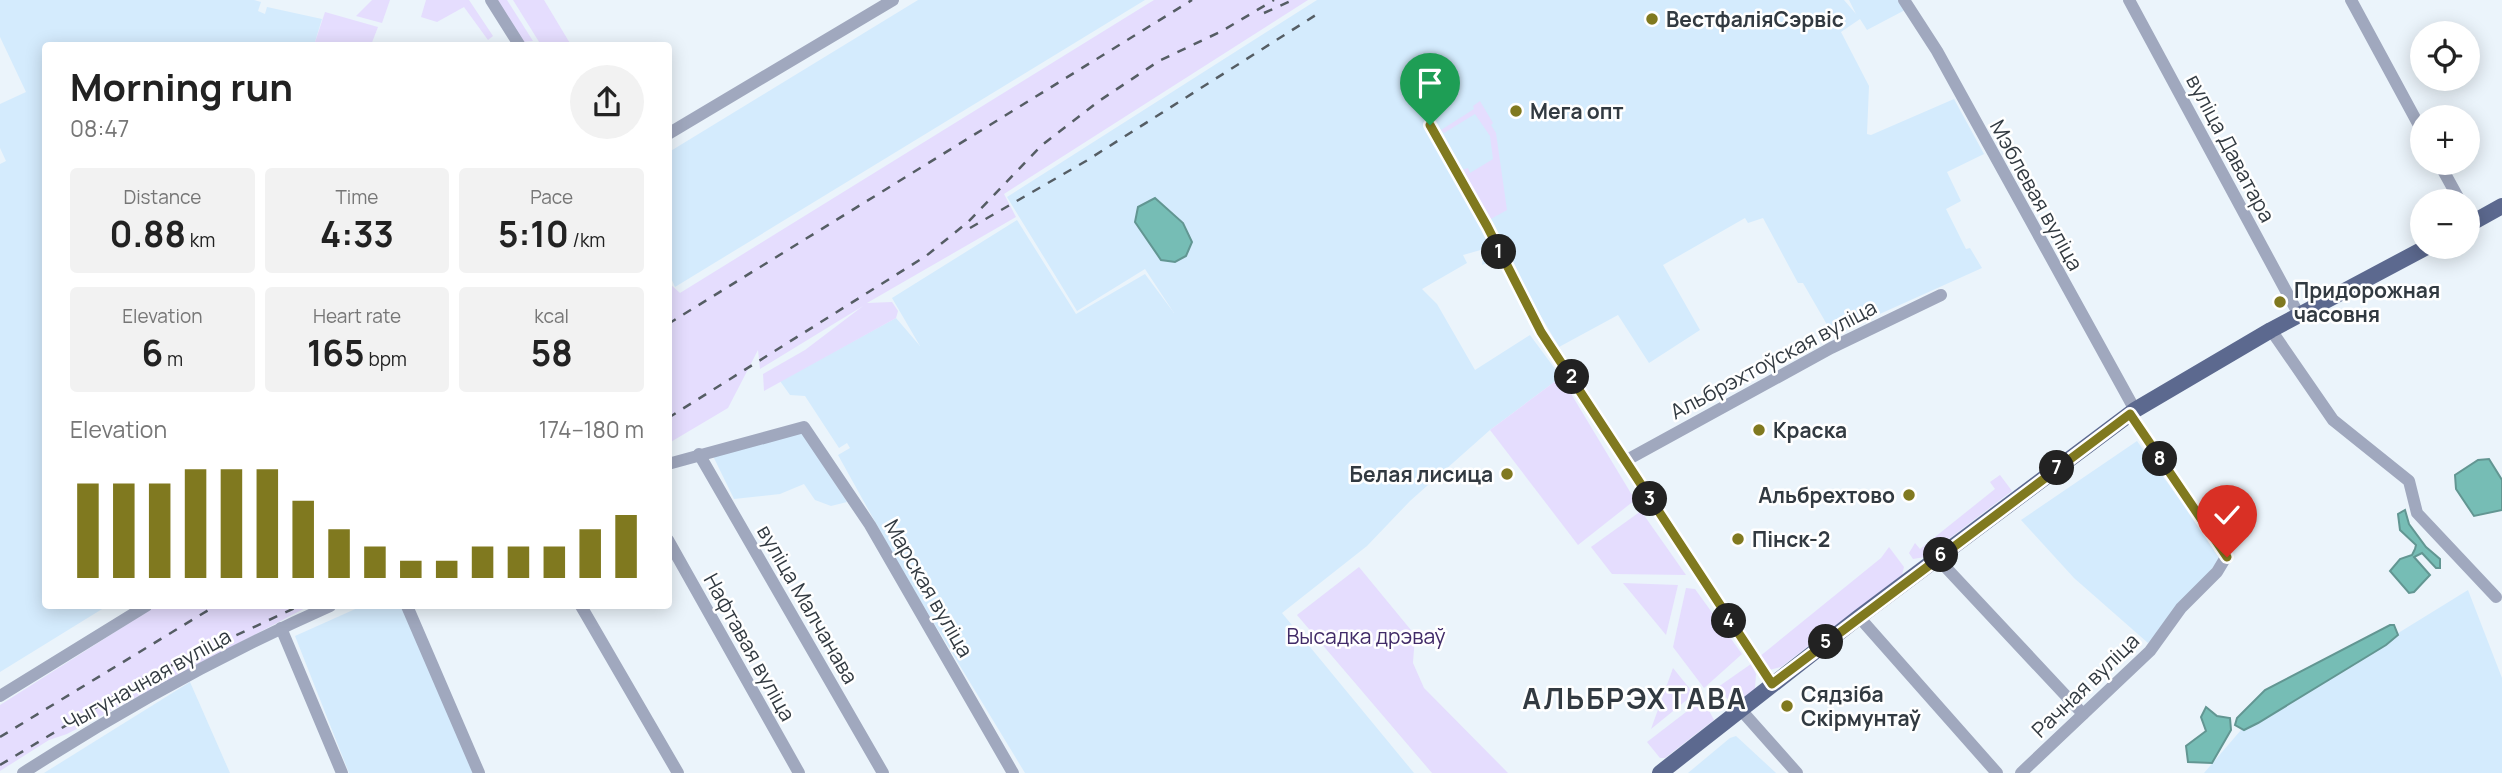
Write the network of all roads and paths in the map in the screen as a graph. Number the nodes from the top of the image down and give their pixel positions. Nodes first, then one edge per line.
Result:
1 (491, 0) edge
2 (893, 0) edge
3 (1905, 0) edge
4 (2129, 0) edge
5 (2351, 0) edge
6 (517, 42) edge
7 (2410, 109) edge
8 (1430, 125) dead end
9 (672, 132) edge
10 (2502, 206) edge
11 (2480, 216) edge
12 (2410, 256) edge
13 (1941, 295) dead end
14 (2303, 312) junction
15 (2271, 330) junction
16 (2132, 412) junction
17 (699, 454) junction
18 (1625, 461) junction
19 (672, 463) edge
20 (672, 547) edge
21 (2227, 557) joint
22 (1937, 558) junction
23 (2496, 597) dead end
24 (141, 609) edge
25 (323, 609) edge
26 (408, 609) edge
27 (583, 609) edge
28 (1858, 617) junction
29 (281, 628) junction
30 (1772, 684) junction
31 (0, 696) edge
32 (1741, 710) junction
33 (2083, 714) junction
34 (23, 773) edge
35 (342, 773) edge
36 (479, 773) edge
37 (678, 773) edge
38 (799, 773) edge
39 (883, 773) edge
40 (1013, 773) edge
41 (1660, 773) edge
42 (1797, 773) edge
43 (1997, 773) edge
44 (2021, 773) edge

1 - 6 street
2 - 9 street
3 - 16 street, Мэблевая вуліца
4 - 14 street, вуліца Даватара
5 - 7 street
8 - 18 street
10 - 11 main road
12 - 14 main road
13 - 18 street, Альбрэхтоўская вуліца
14 - 15 main road
15 - 16 main road
15 - 23 street
16 - 21 street, Мэблевая вуліца
16 - 22 main road
17 - 19 street
17 - 39 street, вуліца Малчанава
17 - 40 street, Марская вуліца
18 - 30 street
20 - 38 street, Нафтавая вуліца
21 - 33 street, Рачная вуліца
22 - 28 main road
22 - 33 street
24 - 31 street
25 - 29 street, Чыгуначная вуліца
26 - 36 street
27 - 37 street
28 - 30 main road
28 - 43 street
29 - 34 street, Чыгуначная вуліца
29 - 35 street
30 - 32 main road
32 - 41 main road
32 - 42 street
33 - 44 street, Рачная вуліца

